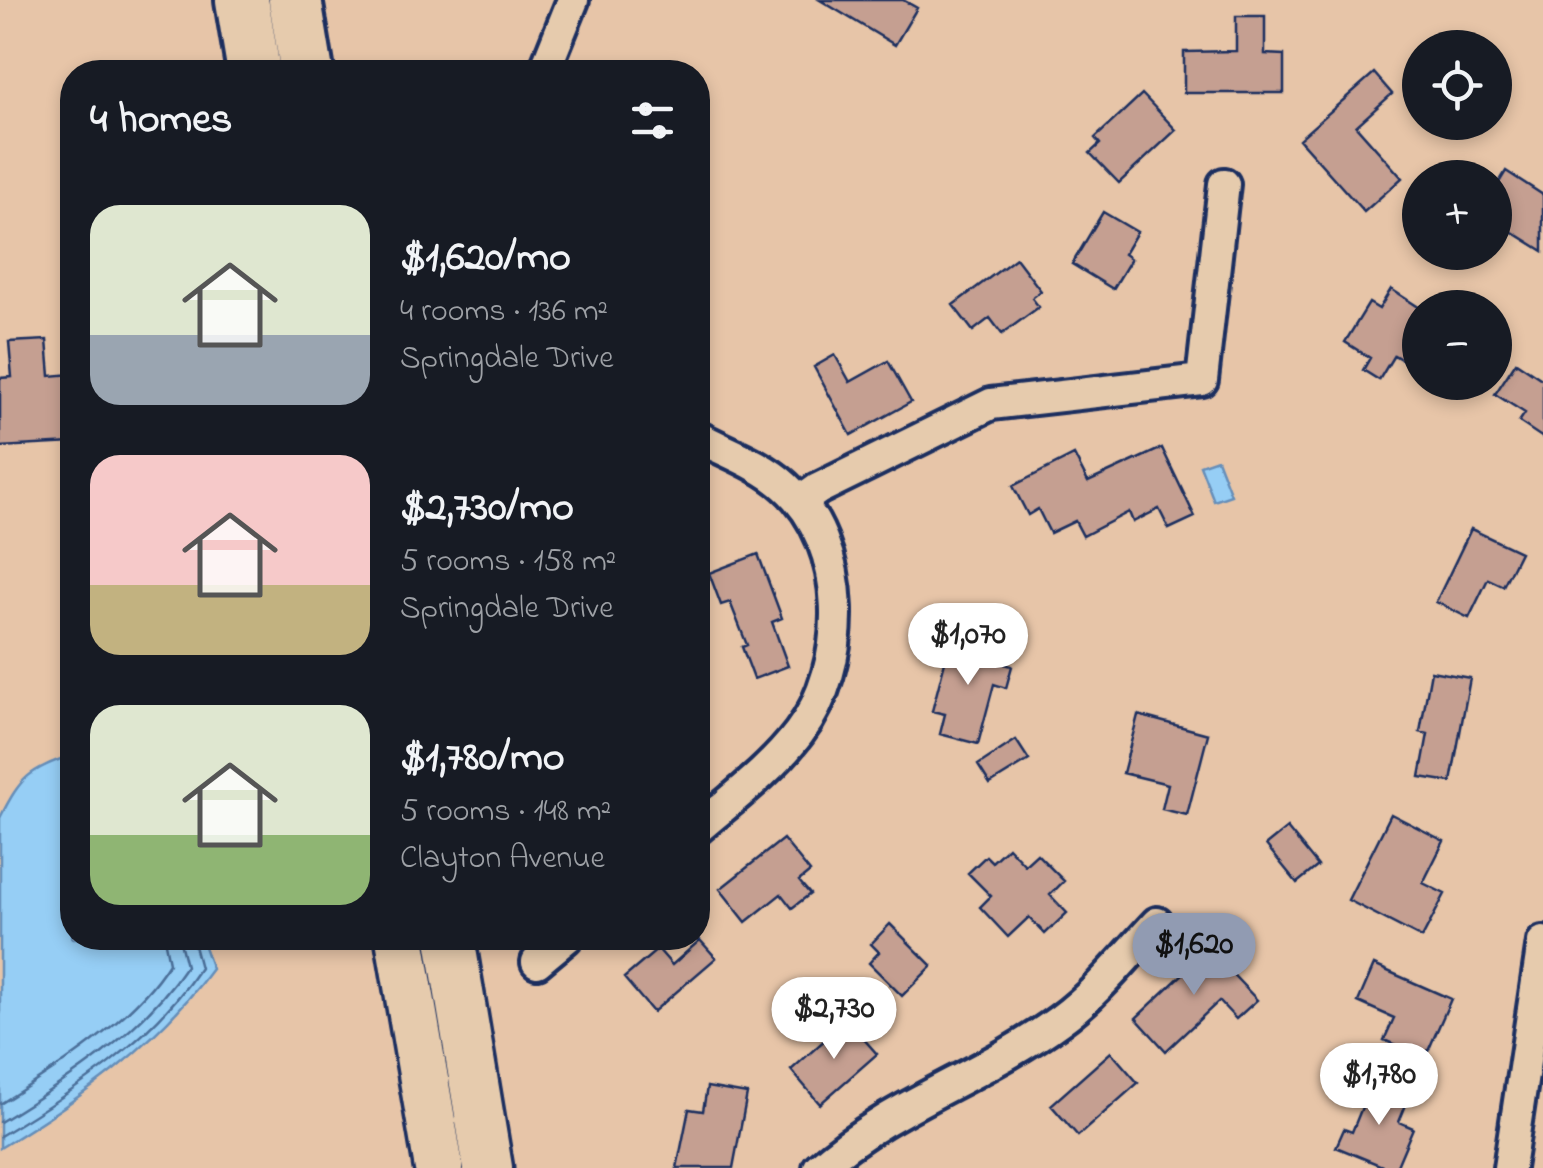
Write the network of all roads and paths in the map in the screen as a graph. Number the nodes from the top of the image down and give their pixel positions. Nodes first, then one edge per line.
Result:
1 (242, 0) edge
2 (295, 0) edge
3 (573, 0) edge
4 (252, 60) edge
5 (305, 60) edge
6 (549, 60) edge
7 (1224, 184) dead end
8 (710, 443) edge
9 (800, 502) junction
10 (710, 818) edge
11 (1157, 923) dead end
12 (1543, 942) edge
13 (402, 950) edge
14 (452, 950) edge
15 (552, 950) edge
16 (538, 962) dead end
17 (462, 1012) junction
18 (414, 1015) junction
19 (1536, 1042) edge
20 (439, 1168) edge
21 (488, 1168) edge
22 (819, 1168) edge
23 (1509, 1168) edge

1 - 4 highway
2 - 5 highway
3 - 6 street
7 - 9 street
8 - 9 street
9 - 10 street
11 - 22 street
12 - 19 street
13 - 18 highway
14 - 17 highway
15 - 16 street
17 - 18 highway
17 - 21 highway
18 - 20 highway
19 - 23 street

